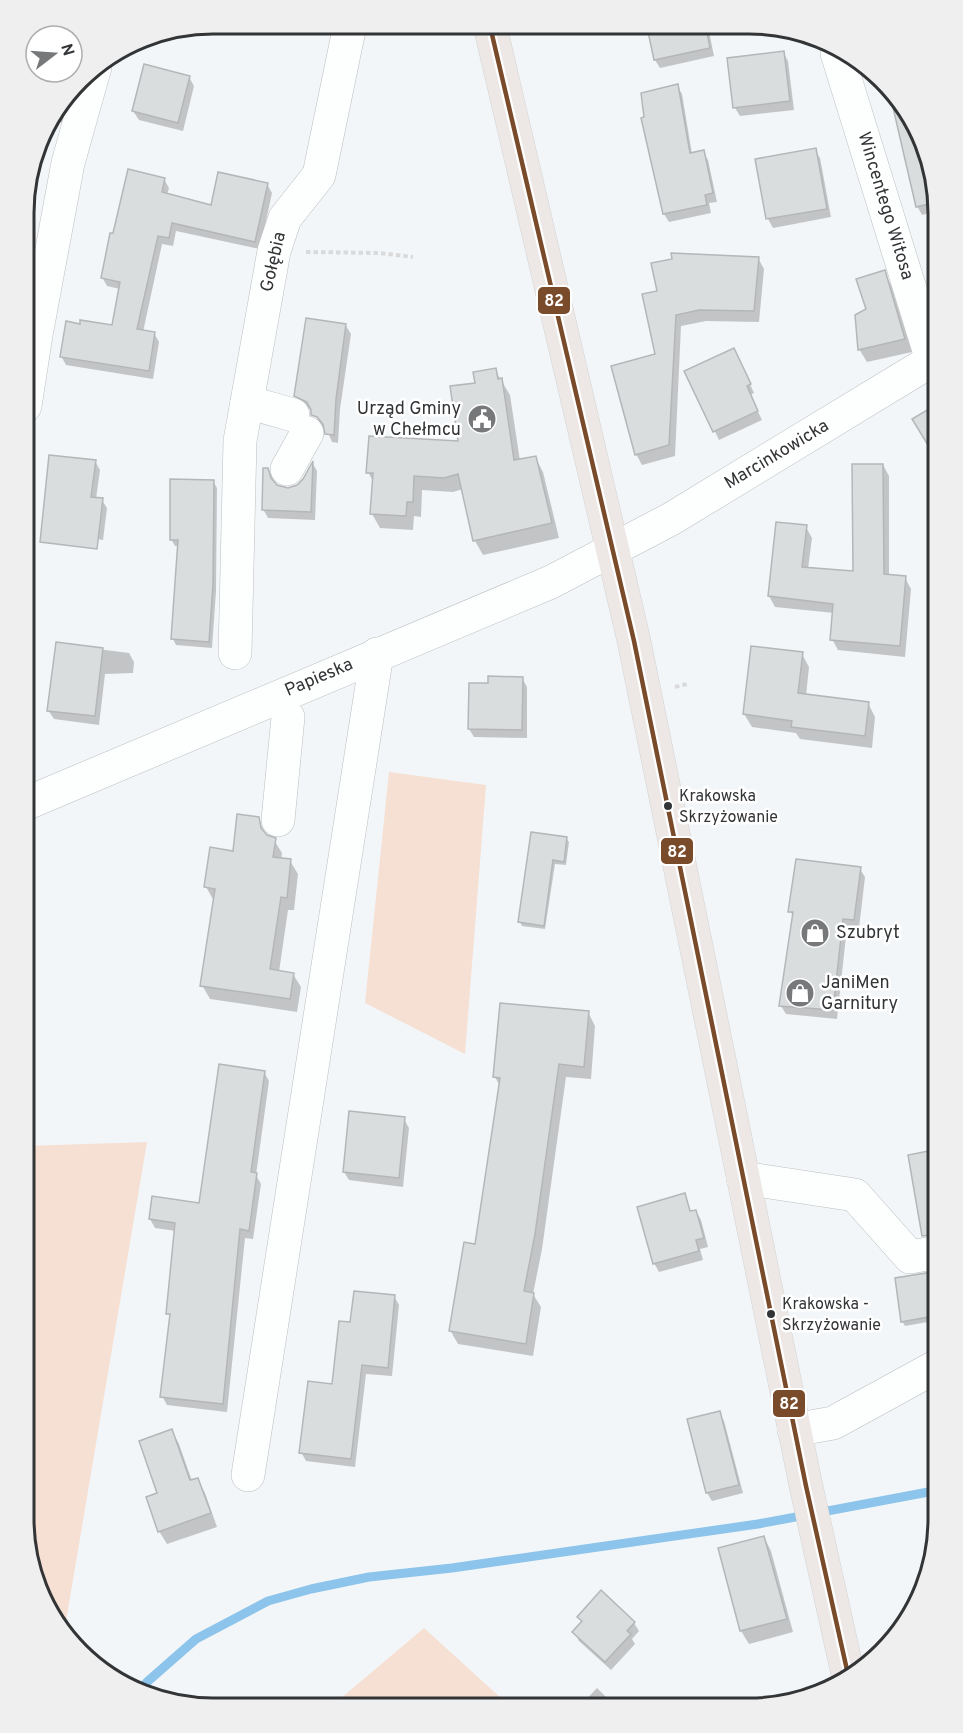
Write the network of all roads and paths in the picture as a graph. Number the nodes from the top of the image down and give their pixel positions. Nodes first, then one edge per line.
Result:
1 (492, 34) edge
2 (348, 35) edge
3 (839, 59) edge
4 (90, 84) edge
5 (274, 251) junction
6 (413, 256) dead end
7 (928, 333) edge
8 (34, 349) edge
9 (928, 363) edge
10 (247, 402) junction
11 (287, 469) dead end
12 (613, 549) junction
13 (235, 653) dead end
14 (377, 654) junction
15 (288, 717) dead end
16 (34, 800) edge
17 (278, 820) dead end
18 (743, 1178) junction
19 (928, 1254) edge
20 (928, 1371) edge
21 (794, 1430) junction
22 (248, 1475) dead end
23 (847, 1669) edge

1 - 12 main road
2 - 5 street, Gołębia
3 - 7 street, Wincentego Witosa
4 - 8 street
5 - 6 path
5 - 10 street, Gołębia
9 - 12 street, Marcinkowicka
10 - 11 street
10 - 13 street, Gołębia
12 - 14 street, Papieska
12 - 18 main road
14 - 16 street, Papieska
14 - 22 street
15 - 17 street
18 - 19 street
18 - 21 main road
20 - 21 street
21 - 23 main road

